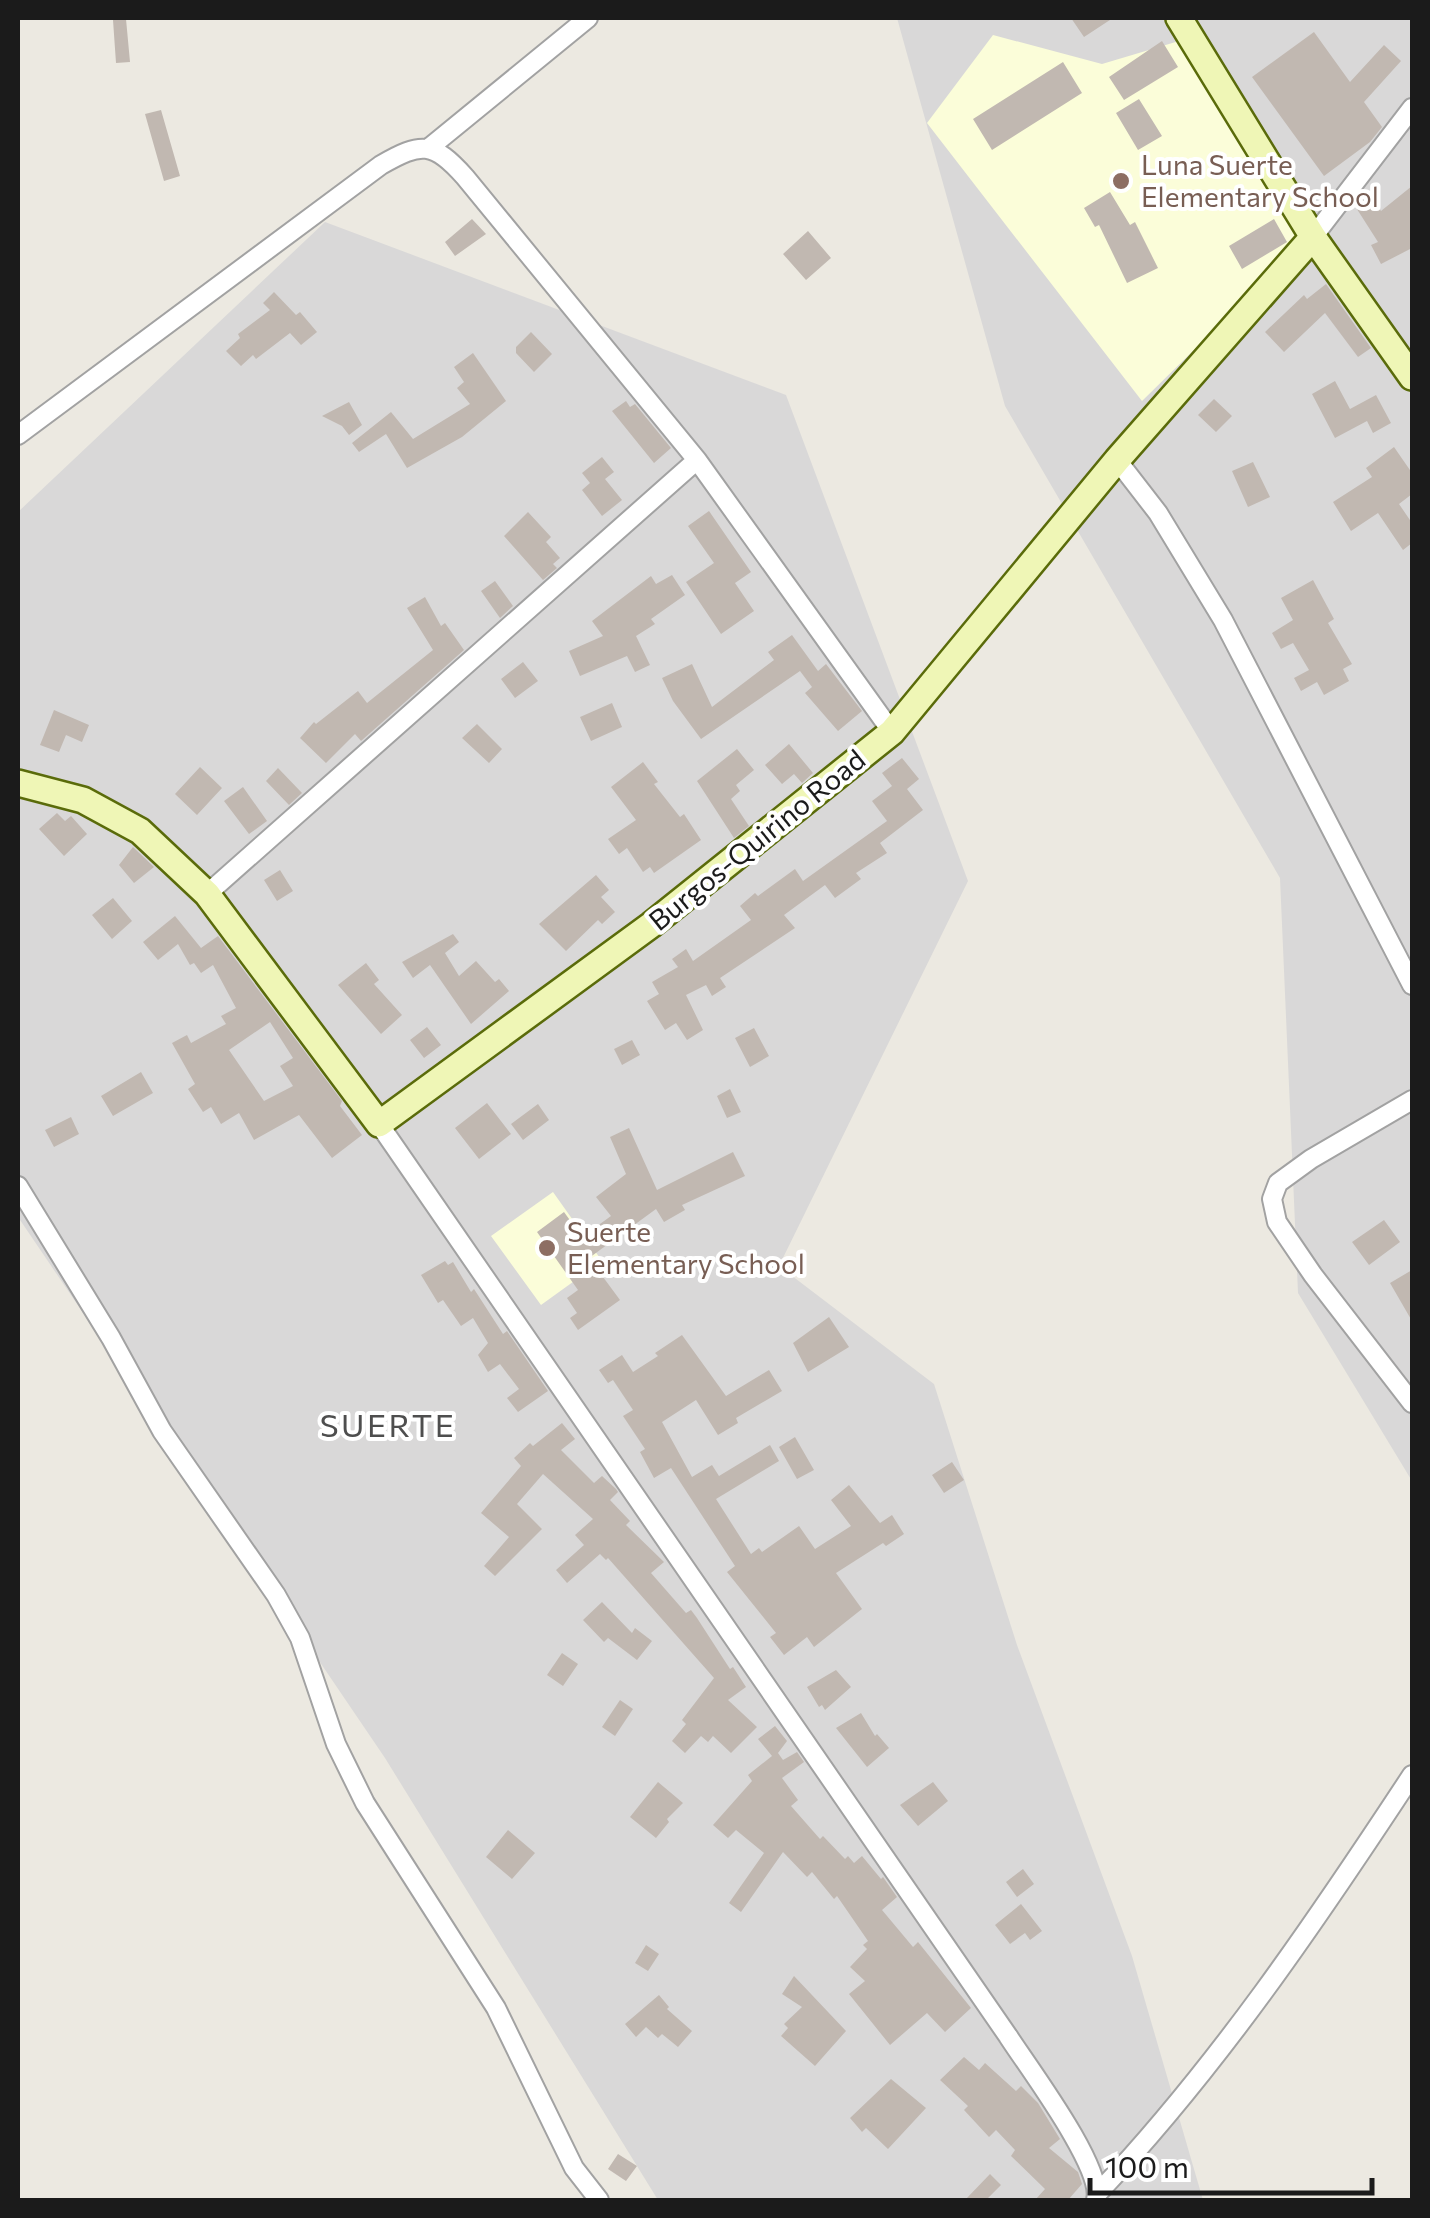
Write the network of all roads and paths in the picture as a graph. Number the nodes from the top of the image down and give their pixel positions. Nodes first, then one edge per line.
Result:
1 (588, 18) edge
2 (1180, 18) edge
3 (1412, 108) edge
4 (428, 148) junction
5 (1313, 237) junction
6 (1412, 377) edge
7 (18, 435) edge
8 (697, 460) junction
9 (1117, 460) junction
10 (892, 732) junction
11 (18, 783) edge
12 (208, 894) junction
13 (1404, 949) edge
14 (1412, 986) edge
15 (1412, 1100) edge
16 (379, 1124) junction
17 (18, 1186) edge
18 (1412, 1404) edge
19 (1412, 1775) edge
20 (1097, 2197) edge
21 (599, 2200) edge

1 - 4 street
2 - 5 street
3 - 5 street, Burgos-Quirino Road
4 - 7 street
4 - 8 street
5 - 6 street
5 - 9 street, Burgos-Quirino Road
8 - 10 street
8 - 12 street
9 - 10 street, Burgos-Quirino Road
9 - 13 street
10 - 16 street, Burgos-Quirino Road
11 - 12 street
12 - 16 street
13 - 14 street
15 - 18 street
16 - 20 street
17 - 21 street
19 - 20 street

